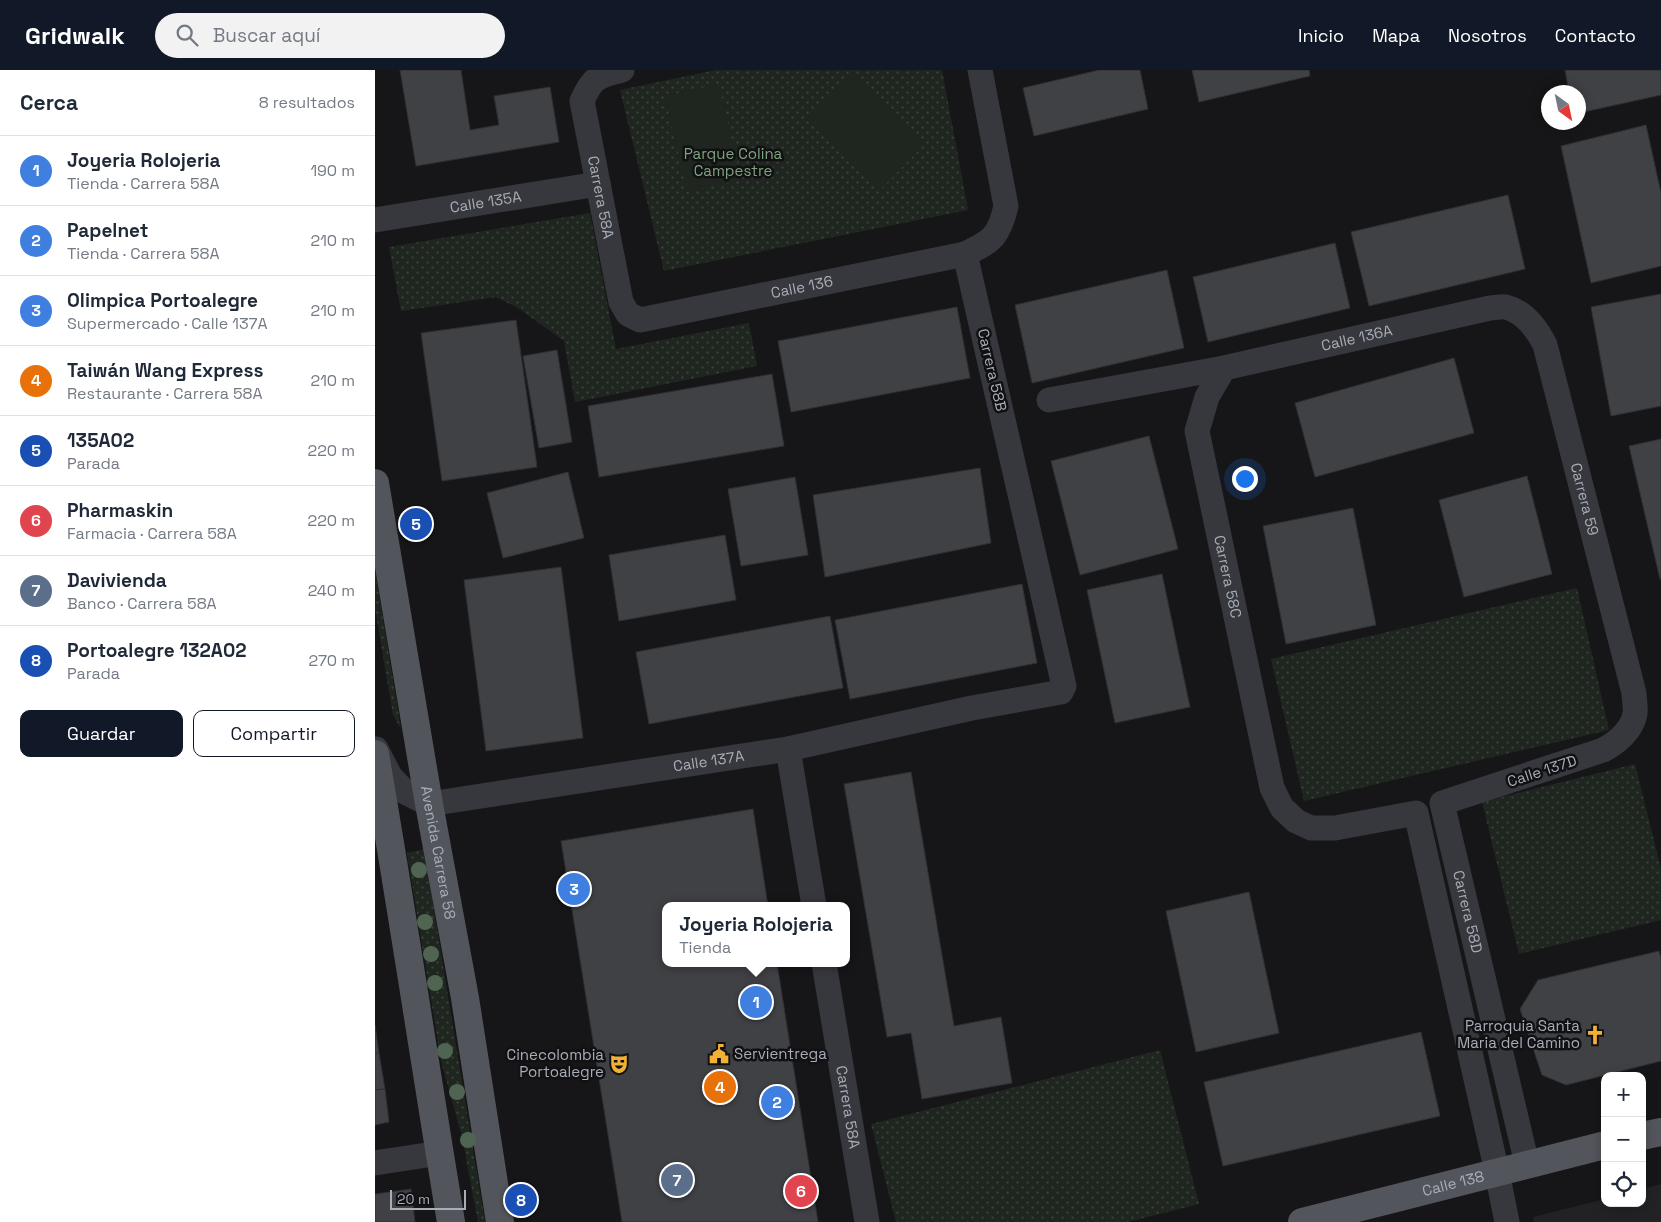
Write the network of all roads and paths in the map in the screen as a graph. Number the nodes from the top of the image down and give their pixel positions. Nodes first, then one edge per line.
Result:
1 (980, 70) edge
2 (600, 75) edge
3 (598, 184) junction
4 (375, 220) edge
5 (965, 254) junction
6 (1490, 308) joint
7 (641, 320) joint
8 (1224, 368) junction
9 (1049, 400) dead end
10 (375, 483) edge
11 (1064, 686) joint
12 (1632, 724) joint
13 (375, 747) edge
14 (788, 749) junction
15 (375, 754) edge
16 (1442, 803) joint
17 (429, 804) junction
18 (1416, 813) joint
19 (813, 902) edge
20 (825, 967) edge
21 (1493, 1020) junction
22 (1465, 1026) junction
23 (1661, 1132) edge
24 (1646, 1135) edge
25 (1601, 1146) edge
26 (440, 1153) junction
27 (375, 1163) edge
28 (1527, 1164) junction
29 (1497, 1172) junction
30 (451, 1222) edge
31 (500, 1222) edge
32 (867, 1222) edge
33 (1302, 1222) edge
34 (1507, 1222) edge

1 - 5 street
2 - 3 street, Carrera 58A
3 - 4 street, Calle 135A
3 - 7 street, Carrera 58A
5 - 7 street, Calle 136
5 - 11 street, Carrera 58B
6 - 8 street, Calle 136A
6 - 12 street, Carrera 59
8 - 9 street, Calle 136A
8 - 18 street, Carrera 58C
10 - 17 main road, Avenida Carrera 58
11 - 14 street, Calle 137A
12 - 16 street, Calle 137D
13 - 17 street
14 - 17 street, Calle 137A
14 - 19 street
15 - 26 main road
16 - 21 street, Carrera 58D
17 - 31 main road, Avenida Carrera 58
18 - 22 street, Carrera 58D
20 - 32 street, Carrera 58A
21 - 22 street
21 - 28 street, Carrera 58D
22 - 29 street, Carrera 58D
23 - 24 main road
25 - 28 main road, Calle 138
26 - 27 street
26 - 30 main road
28 - 29 main road, Calle 138
29 - 33 main road, Calle 138
29 - 34 street, Carrera 58D

